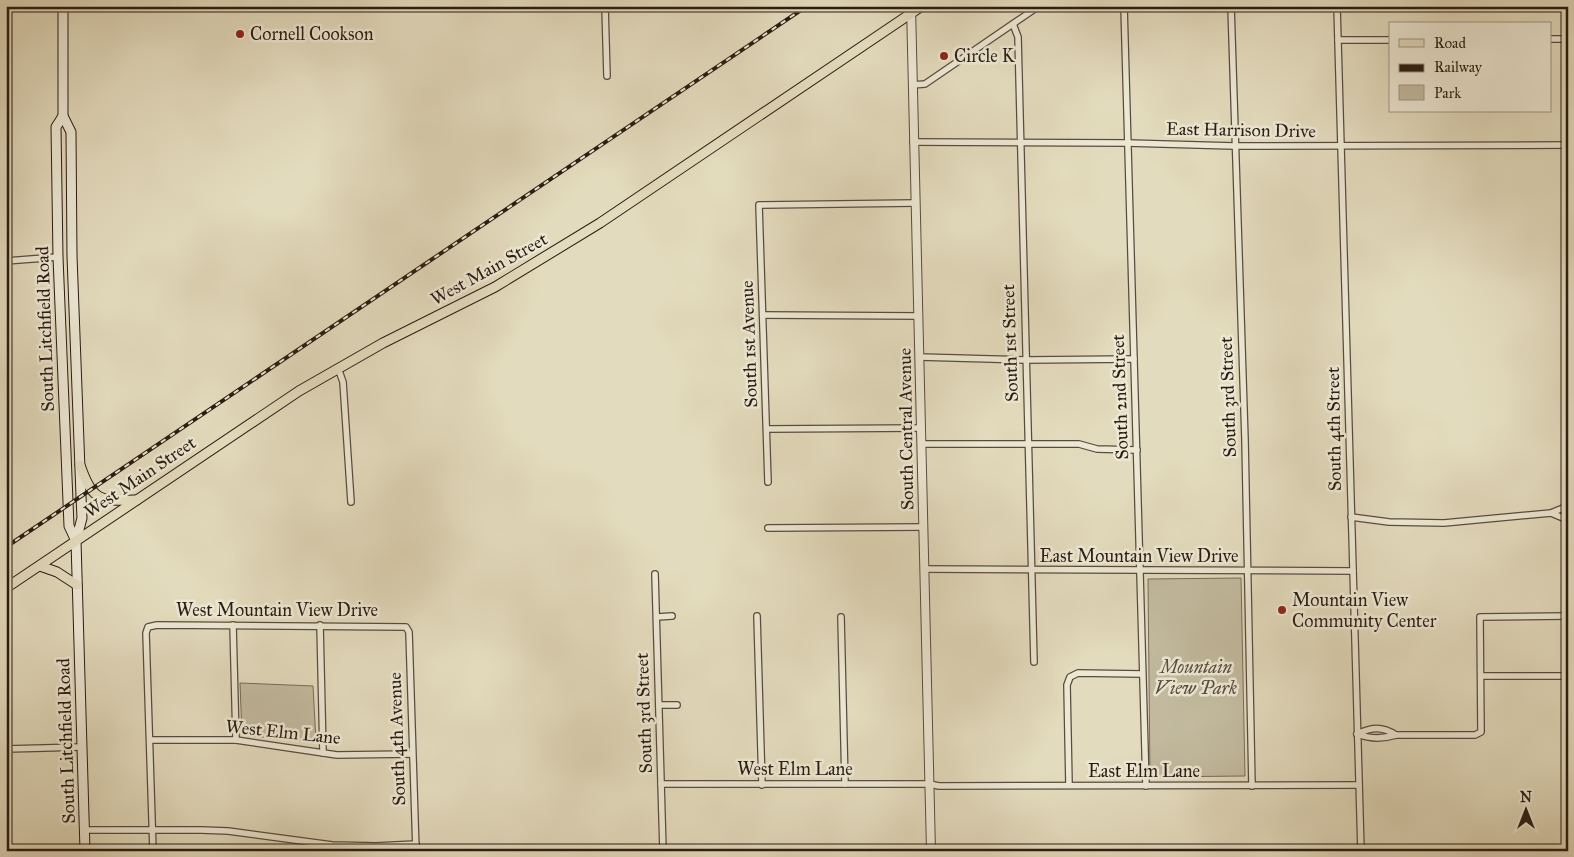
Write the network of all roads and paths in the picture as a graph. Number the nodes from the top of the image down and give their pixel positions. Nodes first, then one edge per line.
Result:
1 (63, 6) edge
2 (605, 6) edge
3 (922, 6) edge
4 (1039, 6) edge
5 (1124, 6) edge
6 (1230, 6) edge
7 (1337, 6) edge
8 (911, 10) edge
9 (1013, 24) junction
10 (1552, 39) edge
11 (1568, 39) edge
12 (1338, 40) junction
13 (1389, 40) edge
14 (607, 76) dead end
15 (912, 85) junction
16 (63, 116) junction
17 (56, 127) junction
18 (71, 132) junction
19 (913, 142) junction
20 (1020, 143) junction
21 (1127, 143) junction
22 (1568, 145) edge
23 (1234, 146) junction
24 (1341, 146) junction
25 (915, 203) junction
26 (72, 256) junction
27 (58, 257) junction
28 (6, 261) edge
29 (763, 315) junction
30 (918, 316) junction
31 (920, 358) junction
32 (1134, 359) junction
33 (1026, 360) junction
34 (338, 368) junction
35 (922, 428) junction
36 (767, 429) junction
37 (922, 444) junction
38 (1028, 444) junction
39 (1137, 450) junction
40 (80, 465) junction
41 (768, 482) dead end
42 (137, 500) junction
43 (351, 502) dead end
44 (1568, 506) edge
45 (1551, 513) junction
46 (1351, 518) junction
47 (1568, 520) edge
48 (923, 527) junction
49 (768, 528) dead end
50 (76, 541) junction
51 (40, 566) junction
52 (924, 569) junction
53 (1033, 570) junction
54 (1140, 571) junction
55 (1247, 571) junction
56 (1353, 571) junction
57 (655, 574) dead end
58 (77, 585) junction
59 (6, 588) edge
60 (672, 616) dead end
61 (757, 616) dead end
62 (1568, 616) edge
63 (657, 617) junction
64 (841, 617) dead end
65 (233, 625) junction
66 (320, 625) junction
67 (406, 626) joint
68 (1034, 662) dead end
69 (1142, 674) junction
70 (1481, 676) junction
71 (1568, 676) edge
72 (659, 705) junction
73 (677, 705) dead end
74 (1357, 734) junction
75 (150, 740) junction
76 (236, 740) junction
77 (82, 747) junction
78 (6, 749) edge
79 (323, 753) junction
80 (412, 754) junction
81 (661, 784) junction
82 (844, 784) junction
83 (929, 784) junction
84 (762, 785) junction
85 (1069, 785) junction
86 (1359, 785) junction
87 (1146, 786) junction
88 (1252, 786) junction
89 (84, 830) junction
90 (152, 830) junction
91 (416, 848) edge
92 (85, 851) edge
93 (153, 851) edge
94 (663, 851) edge
95 (932, 851) edge
96 (1361, 851) edge

1 - 16 main road, South Litchfield Road
2 - 14 street
3 - 8 main road, West Main Street
4 - 9 street
5 - 21 street, South 2nd Street
6 - 23 street, South 3rd Street
7 - 12 street, South 4th Street
8 - 15 street, South Central Avenue
8 - 34 main road, West Main Street
9 - 15 street
9 - 20 street, South 1st Street
10 - 11 street
12 - 13 street
12 - 24 street, South 4th Street
15 - 19 street, South Central Avenue
16 - 17 main road
16 - 18 main road, South Litchfield Road
17 - 18 main road
17 - 27 main road, South Litchfield Road
18 - 26 main road, South Litchfield Road
19 - 20 street, East Harrison Drive
19 - 25 street, South Central Avenue
20 - 21 street, East Harrison Drive
20 - 33 street, South 1st Street
21 - 23 street, East Harrison Drive
21 - 32 street, South 2nd Street
22 - 24 street, East Harrison Drive
23 - 24 street, East Harrison Drive
23 - 55 street, South 3rd Street
24 - 46 street, South 4th Street
25 - 29 street, South 1st Avenue
25 - 30 street, South Central Avenue
26 - 27 main road
26 - 40 main road, South Litchfield Road
27 - 28 street
27 - 50 main road, South Litchfield Road
29 - 30 street
29 - 36 street, South 1st Avenue
30 - 31 street, South Central Avenue
31 - 33 street
31 - 35 street, South Central Avenue
32 - 33 street
32 - 39 street, South 2nd Street
33 - 38 street, South 1st Street
34 - 42 main road, West Main Street
34 - 43 street
35 - 36 street
35 - 37 street, South Central Avenue
36 - 41 street, South 1st Avenue
37 - 38 street
37 - 48 street, South Central Avenue
38 - 39 street
38 - 53 street, South 1st Street
39 - 54 street, South 2nd Street
40 - 42 main road
40 - 50 main road, South Litchfield Road
42 - 50 main road, West Main Street
44 - 45 street
45 - 46 street
45 - 47 street
46 - 56 street, South 4th Street
48 - 49 street
48 - 52 street, South Central Avenue
50 - 51 main road, West Main Street
50 - 58 main road, South Litchfield Road
51 - 58 main road
51 - 59 main road, West Main Street
52 - 53 street, East Mountain View Drive
52 - 83 street, South Central Avenue
53 - 54 street, East Mountain View Drive
53 - 68 street, South 1st Street
54 - 55 street, East Mountain View Drive
54 - 69 street, South 2nd Street
55 - 56 street, East Mountain View Drive
55 - 88 street, South 3rd Street
56 - 74 street, South 4th Street
57 - 63 street, South 3rd Street
58 - 77 main road, South Litchfield Road
60 - 63 street
61 - 84 street
62 - 70 street
63 - 72 street, South 3rd Street
64 - 82 street
65 - 66 street, West Mountain View Drive
65 - 75 street, West Mountain View Drive
65 - 76 street
66 - 67 street, West Mountain View Drive
66 - 79 street
67 - 80 street, South 4th Avenue
69 - 85 street
69 - 87 street, South 2nd Street
70 - 71 street
70 - 74 street
72 - 73 street
72 - 81 street, South 3rd Street
74 - 86 street, South 4th Street
75 - 76 street, West Elm Lane
75 - 90 street
76 - 79 street, West Elm Lane
77 - 78 street
77 - 89 main road, South Litchfield Road
79 - 80 street, West Elm Lane
80 - 91 street, South 4th Avenue
81 - 84 street, West Elm Lane
81 - 94 street, South 3rd Street
82 - 83 street, West Elm Lane
82 - 84 street, West Elm Lane
83 - 85 street, East Elm Lane
83 - 95 street, South Central Avenue
85 - 87 street, East Elm Lane
86 - 88 street, East Elm Lane
86 - 96 street, South 4th Street
87 - 88 street, East Elm Lane
89 - 90 street
89 - 92 main road, South Litchfield Road
90 - 91 street
90 - 93 street

